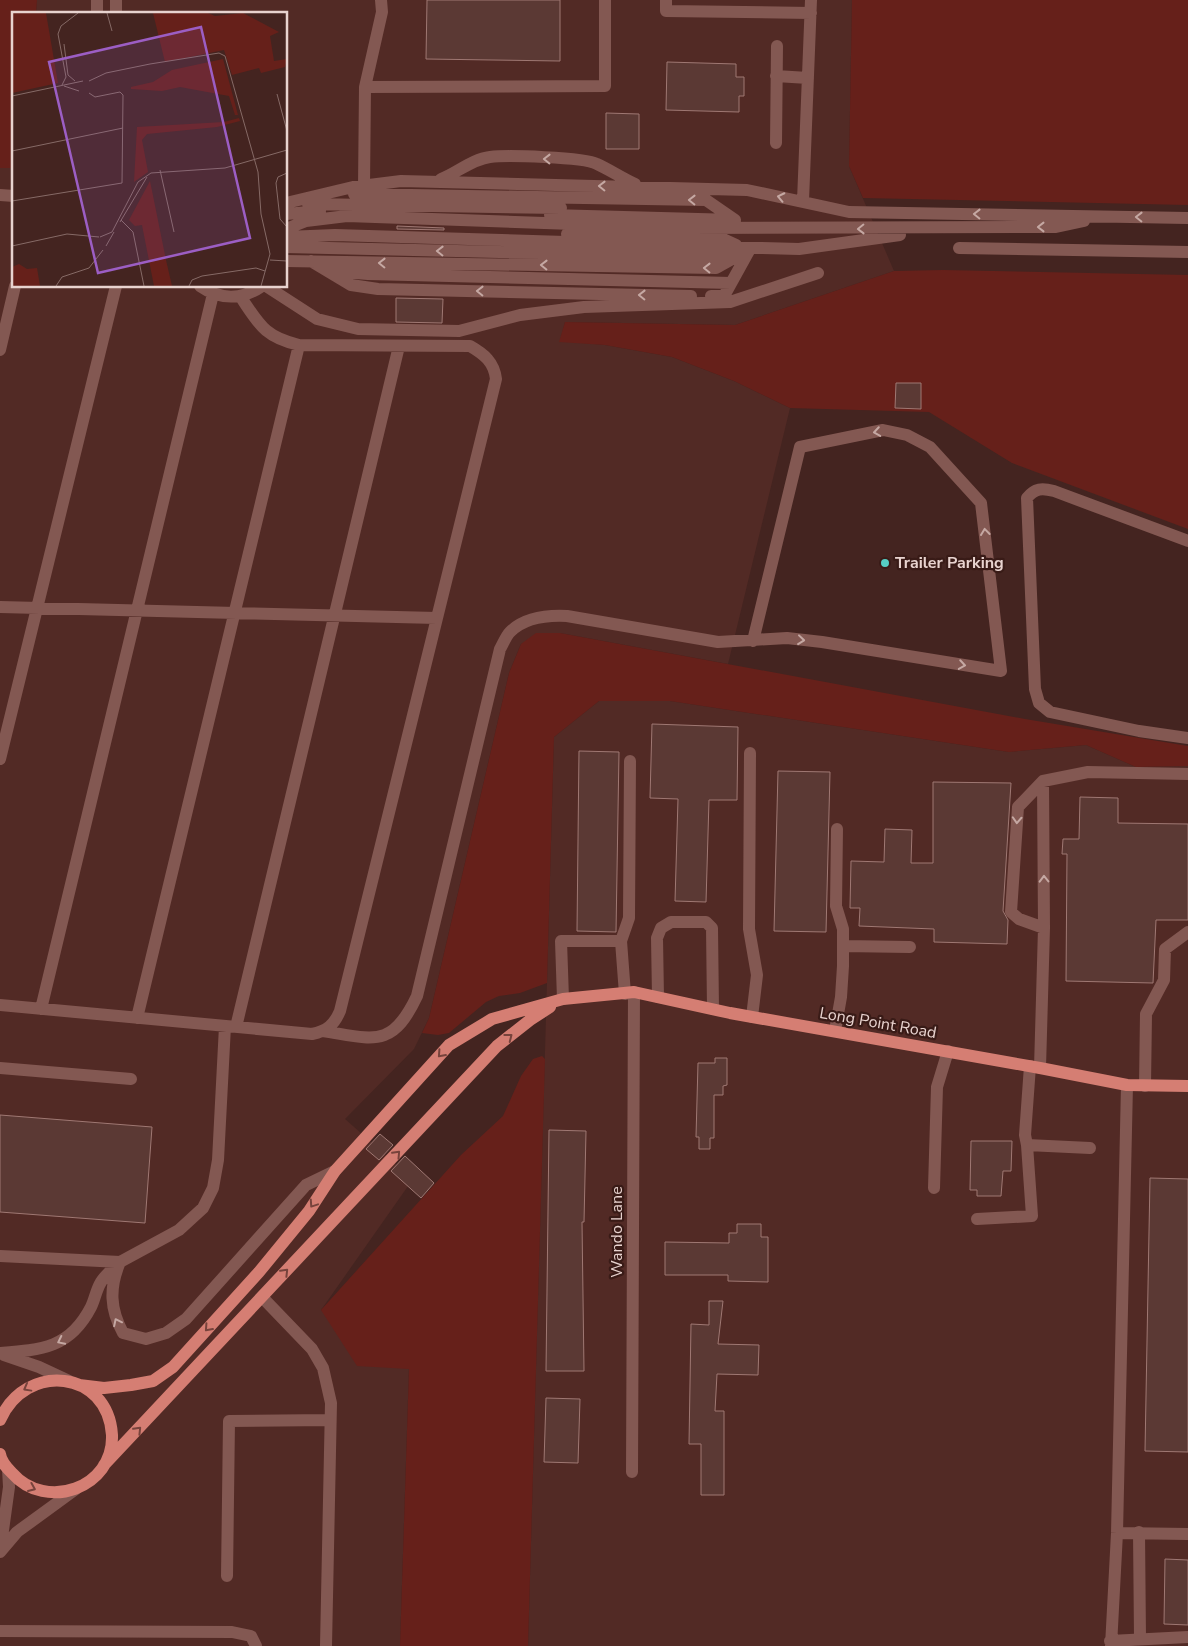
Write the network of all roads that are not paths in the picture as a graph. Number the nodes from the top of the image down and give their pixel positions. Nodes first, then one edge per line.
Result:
1 (381, 0) edge
2 (606, 0) edge
3 (666, 0) edge
4 (811, 6) edge
5 (776, 46) dead end
6 (776, 76) junction
7 (808, 78) junction
8 (365, 87) junction
9 (776, 143) dead end
10 (432, 182) junction
11 (364, 186) junction
12 (641, 187) junction
13 (326, 194) junction
14 (803, 202) junction
15 (288, 204) edge
16 (288, 204) edge
17 (723, 212) junction
18 (288, 214) edge
19 (1106, 216) junction
20 (1188, 218) edge
21 (735, 220) junction
22 (952, 228) junction
23 (750, 229) junction
24 (288, 231) edge
25 (288, 247) edge
26 (746, 248) junction
27 (958, 248) dead end
28 (1188, 252) edge
29 (288, 261) edge
30 (311, 262) junction
31 (818, 274) dead end
32 (15, 288) edge
33 (116, 288) edge
34 (203, 288) edge
35 (258, 288) edge
36 (269, 288) edge
37 (213, 294) junction
38 (240, 296) junction
39 (299, 345) junction
40 (399, 346) junction
41 (0, 350) edge
42 (1188, 541) edge
43 (0, 607) edge
44 (37, 608) junction
45 (137, 610) junction
46 (235, 613) junction
47 (335, 615) junction
48 (437, 618) junction
49 (753, 641) junction
50 (1188, 738) edge
51 (750, 753) dead end
52 (0, 759) edge
53 (630, 761) dead end
54 (1188, 774) edge
55 (1043, 781) junction
56 (837, 828) dead end
57 (1044, 928) junction
58 (1188, 932) edge
59 (621, 941) junction
60 (843, 946) junction
61 (910, 947) dead end
62 (629, 993) junction
63 (658, 997) junction
64 (563, 999) junction
65 (0, 1005) edge
66 (42, 1009) junction
67 (713, 1010) junction
68 (752, 1017) junction
69 (138, 1018) junction
70 (231, 1026) junction
71 (323, 1031) junction
72 (834, 1031) junction
73 (948, 1052) junction
74 (1035, 1067) junction
75 (0, 1068) edge
76 (132, 1079) dead end
77 (1127, 1085) junction
78 (1145, 1086) junction
79 (1188, 1086) edge
80 (1027, 1145) junction
81 (1090, 1148) dead end
82 (334, 1171) junction
83 (934, 1188) dead end
84 (977, 1219) dead end
85 (0, 1256) edge
86 (120, 1262) junction
87 (262, 1297) junction
88 (0, 1353) edge
89 (74, 1383) junction
90 (2, 1410) edge
91 (330, 1420) junction
92 (2, 1460) edge
93 (104, 1464) junction
94 (632, 1472) dead end
95 (76, 1489) junction
96 (1139, 1532) junction
97 (1117, 1533) junction
98 (1188, 1534) edge
99 (0, 1552) edge
100 (227, 1576) dead end
101 (0, 1631) edge
102 (1188, 1636) edge
103 (1140, 1638) junction
104 (1110, 1644) edge
105 (256, 1646) edge
106 (326, 1646) edge

1 - 8 street
2 - 8 street
3 - 4 street
4 - 7 street
5 - 6 street
6 - 7 street
6 - 9 street
7 - 14 street
8 - 11 street
10 - 11 street
12 -> 10 street
12 -> 10 street
11 - 13 street
14 -> 12 street
13 - 15 street
17 -> 13 street
19 -> 14 street
16 - 17 street
17 - 21 street
18 - 21 street
20 -> 19 street
19 -> 22 street
21 - 23 street
22 -> 23 street
22 - 26 street
23 - 24 street
24 - 26 street
26 -> 25 street
26 -> 30 street
26 -> 30 street
27 - 28 street
29 - 30 street
31 - 36 street
32 - 41 street
33 - 44 street
34 - 37 street
35 - 38 street
37 - 38 street
37 - 45 street
38 - 39 street
39 - 40 street
39 - 46 street
40 - 47 street
40 - 48 street
42 - 50 street
43 - 44 street
44 - 45 street
44 - 52 street
45 - 46 street
45 - 66 street
46 - 47 street
46 - 69 street
47 - 48 street
47 - 70 street
48 - 71 street
49 -> 49 street
49 - 71 street
51 - 68 street
53 - 59 street
54 - 55 street
57 -> 55 street
55 -> 57 street
56 - 60 street
57 - 74 street
58 - 78 street
59 - 62 street, Wando Lane
59 - 64 street
60 - 61 street
60 - 72 street
62 - 63 main road, Long Point Road
62 - 64 main road, Long Point Road
62 - 94 street, Wando Lane
63 - 67 main road, Long Point Road
63 - 67 street
64 -> 82 main road, Long Point Road
87 -> 64 main road
65 - 66 street
66 - 69 street
67 - 68 main road, Long Point Road
68 - 72 main road, Long Point Road
69 - 70 street
70 - 71 street
70 - 86 street
72 - 73 main road, Long Point Road
73 - 74 main road, Long Point Road
73 - 83 street
74 - 77 main road, Long Point Road
74 - 80 street
75 - 76 street
77 - 78 main road, Long Point Road
77 - 97 street
78 - 79 main road, Long Point Road
80 - 81 street
80 - 84 street
82 -> 86 street
82 -> 89 main road, Long Point Road
85 - 86 street
86 -> 88 street
87 - 91 street
93 -> 87 main road
88 - 89 street
89 -> 90 main road, Long Point Road
89 - 93 main road
91 - 100 street
91 - 106 street
92 -> 95 main road
92 - 99 street
93 - 95 main road
95 - 99 street
96 - 97 street
96 - 98 street
96 - 103 street
97 - 104 street
101 - 105 street
102 - 103 street
103 - 104 street

